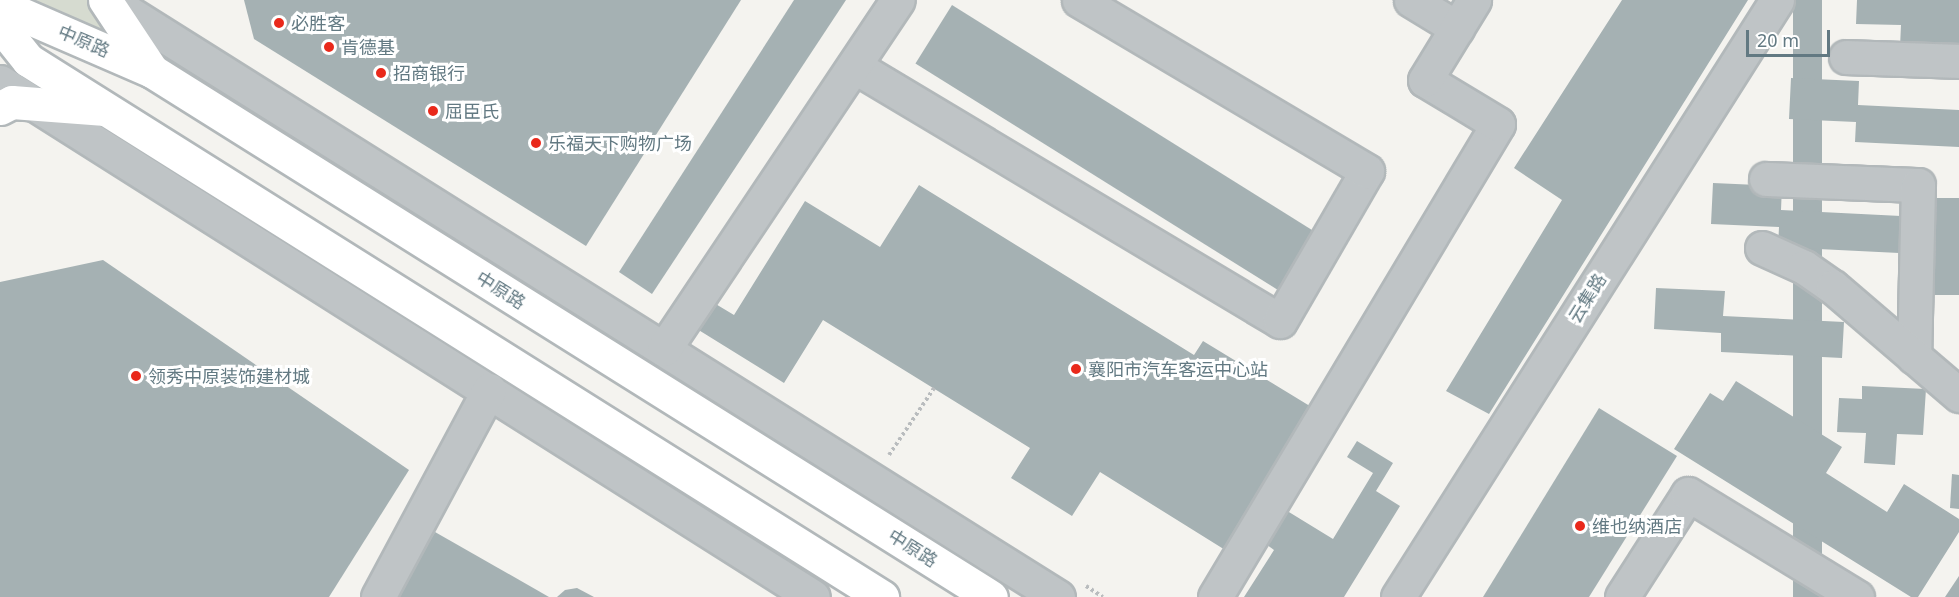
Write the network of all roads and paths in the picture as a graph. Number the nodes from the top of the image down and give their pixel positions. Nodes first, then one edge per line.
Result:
1 (106, 0) edge
2 (898, 0) edge
3 (1079, 0) edge
4 (1411, 0) edge
5 (1474, 0) edge
6 (1777, 0) edge
7 (0, 5) edge
8 (0, 25) edge
9 (1457, 28) junction
10 (1846, 57) dead end
11 (1959, 61) edge
12 (854, 66) junction
13 (152, 71) junction
14 (0, 82) edge
15 (40, 105) junction
16 (0, 108) edge
17 (107, 110) junction
18 (1766, 179) dead end
19 (1762, 248) dead end
20 (664, 349) junction
21 (1914, 357) junction
22 (934, 388) dead end
23 (489, 390) junction
24 (1959, 395) edge
25 (896, 465) dead end
26 (1071, 591) edge
27 (378, 597) edge
28 (813, 597) edge
29 (882, 597) edge
30 (991, 597) edge
31 (1103, 597) edge
32 (1215, 597) edge
33 (1398, 597) edge
34 (1622, 597) edge
35 (1857, 597) edge

1 - 13 main road
1 - 20 street
2 - 12 street
3 - 12 street
4 - 9 street
5 - 9 street
6 - 33 street, 云集路
7 - 13 main road, 中原路
8 - 17 main road
9 - 32 street
10 - 11 street
12 - 20 street
13 - 30 main road, 中原路
14 - 15 street
15 - 16 main road
15 - 17 main road
15 - 23 street
17 - 29 main road
18 - 21 street
19 - 21 street
20 - 26 street
21 - 24 street
22 - 25 path
23 - 27 street
23 - 28 street
26 - 31 path
34 - 35 street

